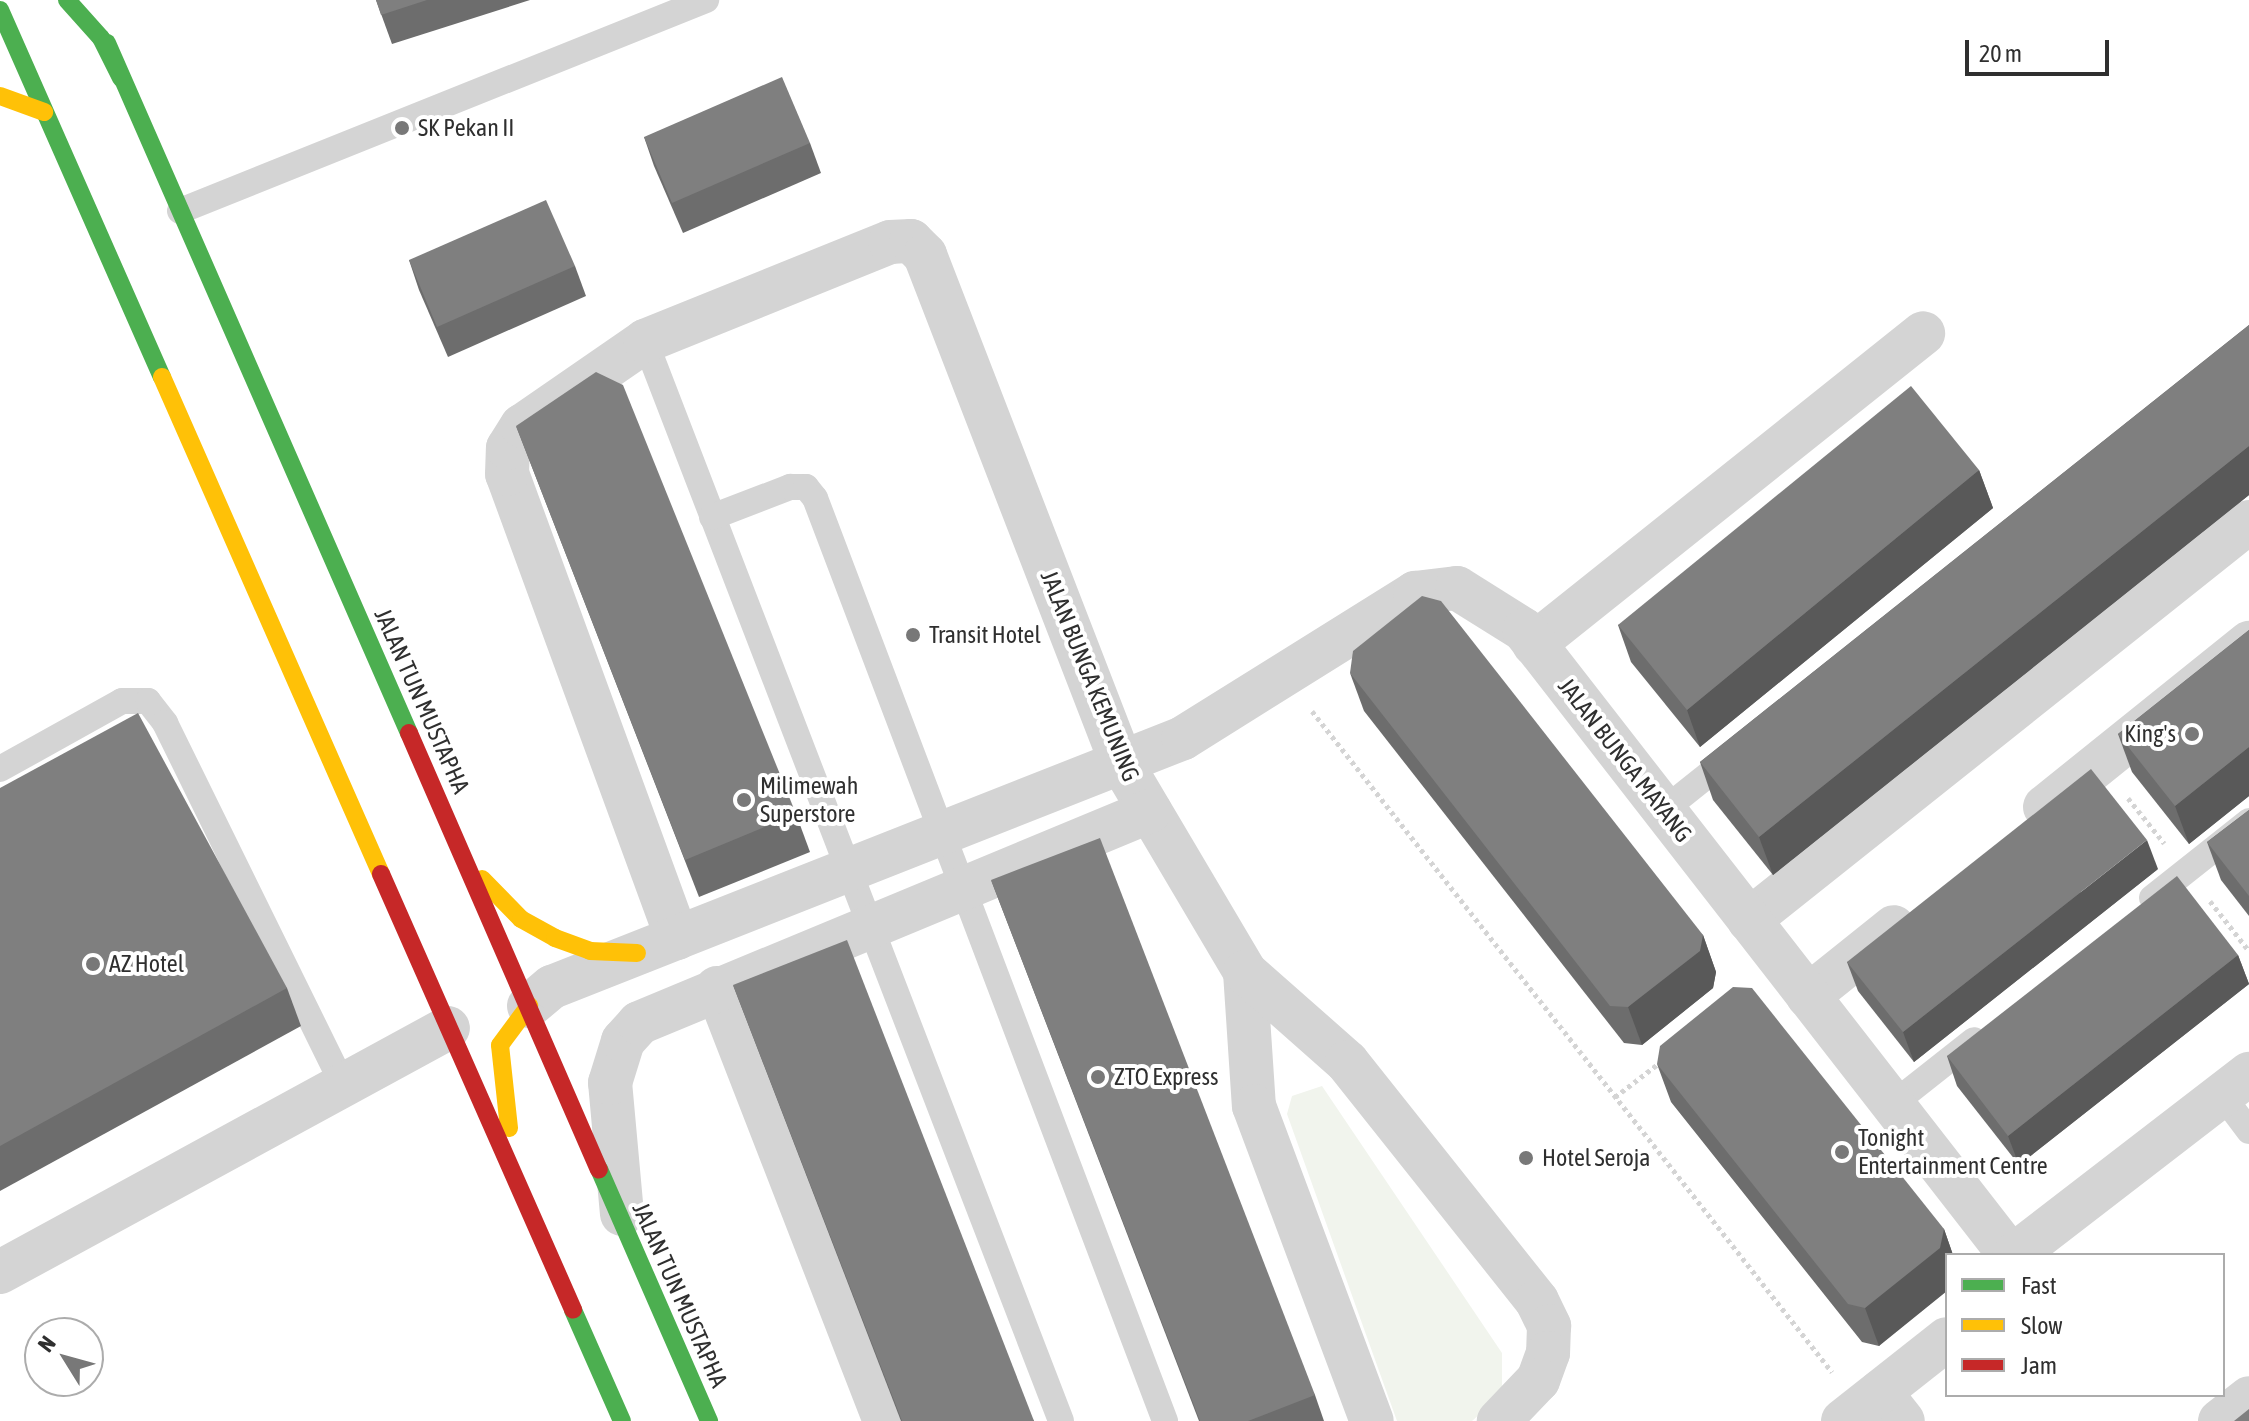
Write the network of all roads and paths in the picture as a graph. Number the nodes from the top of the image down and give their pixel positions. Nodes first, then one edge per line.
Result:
1 (67, 0) edge
2 (90, 0) edge
3 (706, 0) edge
4 (0, 10) edge
5 (121, 78) junction
6 (0, 96) edge
7 (44, 112) junction
8 (180, 211) junction
9 (1923, 333) dead end
10 (645, 341) junction
11 (712, 517) junction
12 (2249, 522) edge
13 (2249, 643) edge
14 (1534, 644) junction
15 (1285, 676) junction
16 (1751, 740) edge
17 (1121, 762) junction
18 (0, 769) edge
19 (1664, 810) junction
20 (1150, 811) junction
21 (2249, 821) edge
22 (2015, 830) edge
23 (943, 833) junction
24 (455, 837) junction
25 (849, 870) junction
26 (963, 888) junction
27 (1930, 899) edge
28 (1749, 920) junction
29 (2125, 920) edge
30 (870, 925) junction
31 (657, 945) junction
32 (1245, 972) junction
33 (717, 988) junction
34 (1808, 996) junction
35 (529, 1006) junction
36 (1991, 1027) edge
37 (448, 1028) junction
38 (1676, 1050) edge
39 (343, 1084) junction
40 (2235, 1084) edge
41 (1615, 1097) junction
42 (1893, 1104) junction
43 (2249, 1131) edge
44 (517, 1185) junction
45 (623, 1225) junction
46 (2010, 1253) edge
47 (2015, 1253) edge
48 (0, 1272) edge
49 (1945, 1341) edge
50 (2249, 1398) edge
51 (1872, 1410) edge
52 (622, 1421) edge
53 (709, 1421) edge
54 (885, 1421) edge
55 (1061, 1421) edge
56 (1165, 1421) edge
57 (1372, 1421) edge
58 (1499, 1421) edge
59 (2220, 1421) edge

1 - 5 main road
2 - 5 main road, JALAN TUN MUSTAPHA
3 - 8 lane
4 - 7 main road
5 - 8 main road, JALAN TUN MUSTAPHA
6 - 7 main road
7 - 37 main road
8 - 24 main road, JALAN TUN MUSTAPHA
9 - 14 street
10 - 11 lane
10 - 17 street, JALAN BUNGA KEMUNING
10 - 31 street
11 - 23 lane
11 - 25 lane
12 - 28 street
13 - 22 street
14 - 15 street, JALAN BUNGA MAYANG
14 - 19 street, JALAN BUNGA MAYANG
15 - 17 street, JALAN BUNGA MAYANG
15 - 41 path
16 - 19 lane
17 - 20 street, JALAN BUNGA KEMUNING
17 - 23 street, JALAN BUNGA MAYANG
18 - 39 lane
19 - 28 street, JALAN BUNGA MAYANG
20 - 26 street
20 - 32 street, JALAN BUNGA KEMUNING
21 - 29 lane
23 - 25 street, JALAN BUNGA MAYANG
23 - 26 lane
24 - 31 main road
24 - 35 main road, JALAN TUN MUSTAPHA
25 - 30 lane
25 - 31 street, JALAN BUNGA MAYANG
26 - 30 street
26 - 56 lane
27 - 34 street
28 - 34 street, JALAN BUNGA MAYANG
30 - 33 street
30 - 55 lane
31 - 35 street, JALAN BUNGA MAYANG
32 - 57 street, JALAN BUNGA KEMUNING
32 - 58 street
33 - 45 street
33 - 54 street
34 - 42 street, JALAN BUNGA MAYANG
35 - 44 main road
35 - 45 main road, JALAN TUN MUSTAPHA
36 - 42 lane
37 - 39 street
37 - 44 main road
38 - 41 path
39 - 48 street
40 - 43 lane
40 - 47 street
41 - 51 path
42 - 46 street, JALAN BUNGA MAYANG
44 - 52 main road
45 - 53 main road, JALAN TUN MUSTAPHA
49 - 51 street
50 - 59 street

